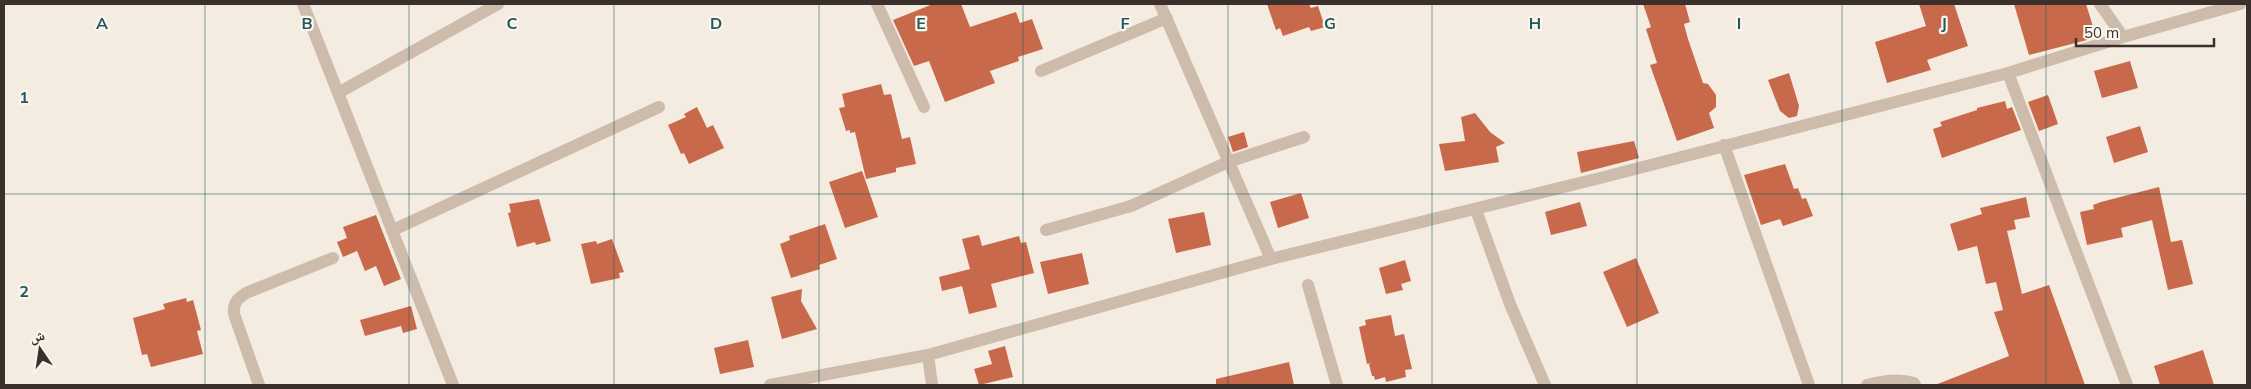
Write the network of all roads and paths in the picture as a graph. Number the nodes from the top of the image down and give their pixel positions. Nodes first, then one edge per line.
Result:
1 (303, 4) edge
2 (498, 4) edge
3 (877, 4) edge
4 (1160, 4) edge
5 (2100, 4) edge
6 (2240, 4) edge
7 (1167, 18) junction
8 (2123, 37) junction
9 (1041, 71) dead end
10 (2008, 72) junction
11 (338, 93) junction
12 (659, 107) dead end
13 (924, 107) dead end
14 (1304, 137) dead end
15 (1724, 145) junction
16 (1228, 162) junction
17 (1476, 210) junction
18 (393, 230) junction
19 (1046, 230) dead end
20 (333, 258) dead end
21 (1271, 259) junction
22 (1308, 285) dead end
23 (928, 355) junction
24 (259, 385) edge
25 (453, 385) edge
26 (771, 385) edge
27 (932, 385) edge
28 (1337, 385) edge
29 (1545, 385) edge
30 (1809, 385) edge
31 (1867, 385) edge
32 (1914, 385) edge
33 (2127, 385) edge

1 - 11 street
2 - 11 street
3 - 13 street
4 - 7 street
5 - 8 street
6 - 8 street
7 - 9 street
7 - 16 street
8 - 10 street
10 - 15 street
10 - 33 street
11 - 18 street
12 - 18 street
14 - 16 street
15 - 17 street
15 - 30 street
16 - 19 street
16 - 21 street
17 - 21 street
17 - 29 street
18 - 25 street
20 - 24 street
21 - 23 street
22 - 28 street
23 - 26 street
23 - 27 street
31 - 32 street

